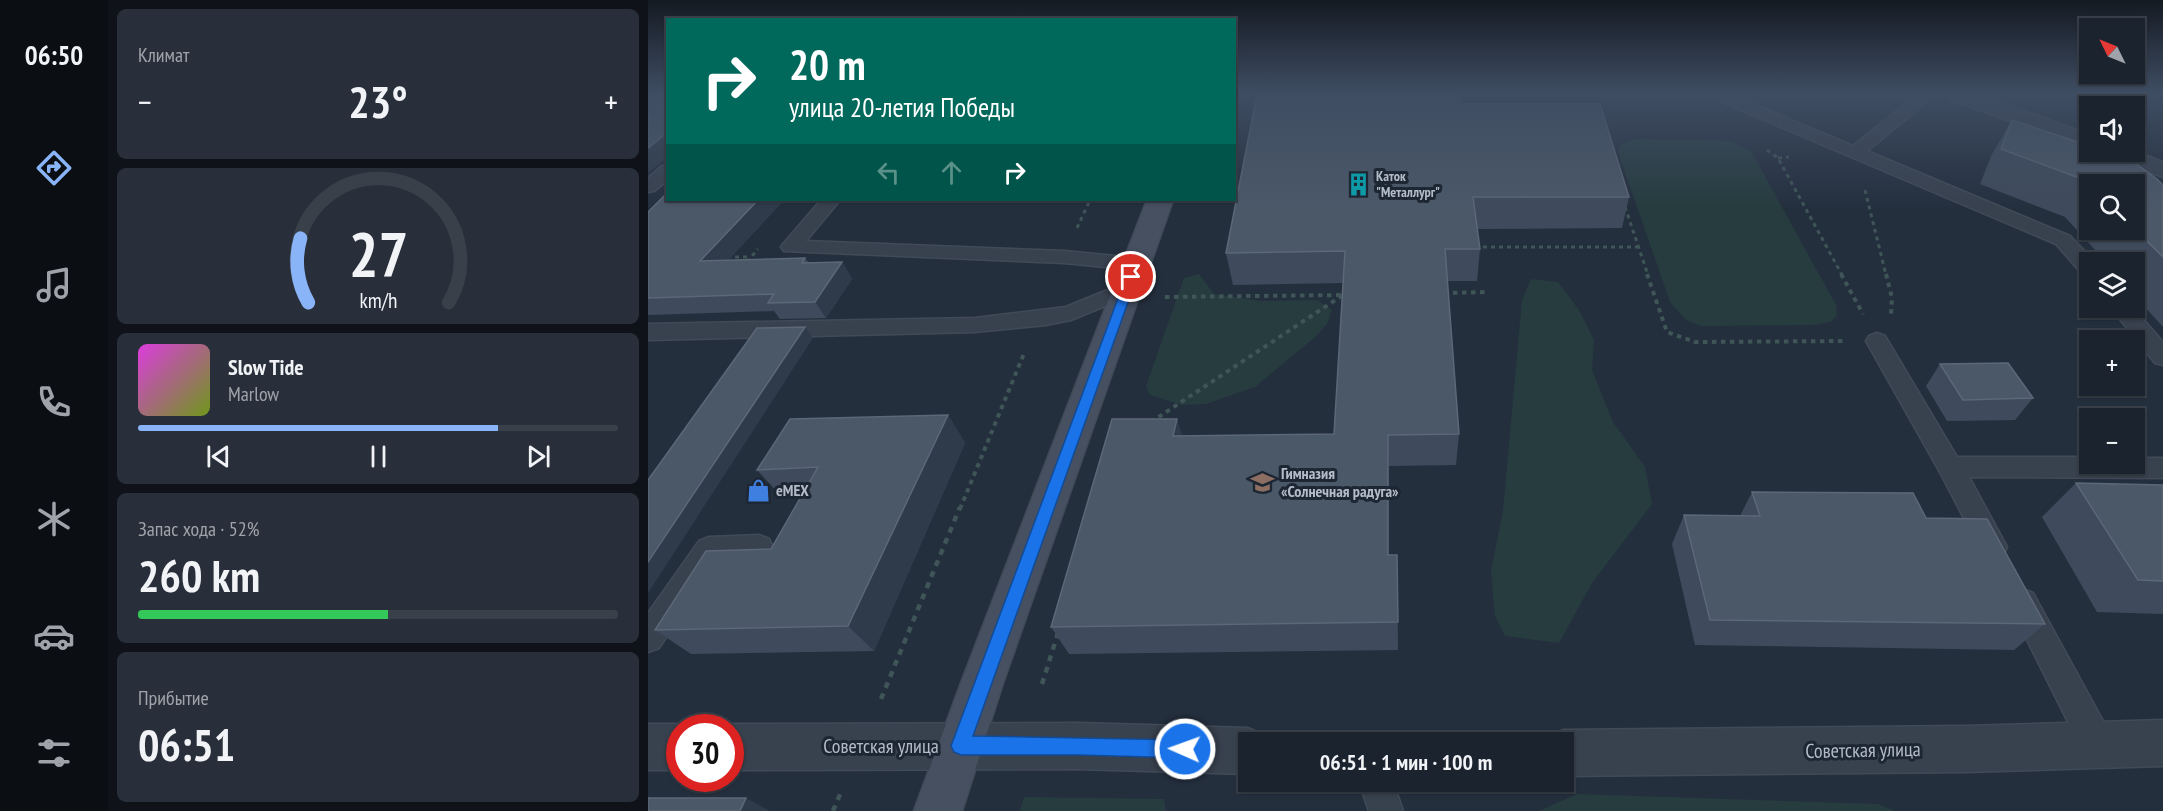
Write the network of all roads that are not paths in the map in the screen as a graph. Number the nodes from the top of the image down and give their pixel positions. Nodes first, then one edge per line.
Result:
1 (1807, 132) edge
2 (1881, 132) edge
3 (2060, 132) edge
4 (2079, 139) edge
5 (1856, 152) junction
6 (2141, 162) edge
7 (2163, 170) edge
8 (666, 172) edge
9 (648, 187) edge
10 (830, 201) edge
11 (1160, 201) edge
12 (2079, 258) edge
13 (1131, 277) junction
14 (2130, 318) edge
15 (648, 332) edge
16 (1877, 341) road end
17 (2163, 357) edge
18 (1950, 467) junction
19 (2163, 468) edge
20 (759, 547) edge
21 (648, 638) edge
22 (2163, 743) edge
23 (961, 746) junction
24 (2098, 746) junction
25 (648, 747) edge
26 (666, 747) edge
27 (744, 747) edge
28 (1238, 751) edge
29 (1574, 753) edge
30 (1379, 792) edge
31 (938, 811) edge
32 (1386, 811) edge

1 - 5 lane
2 - 5 lane
3 - 4 street
5 - 12 lane
6 - 7 street
8 - 9 lane
10 - 13 lane
11 - 13 street
13 - 15 lane
13 - 23 street
14 - 17 lane
16 - 18 lane
18 - 19 lane
18 - 24 lane
20 - 21 lane
22 - 24 street, Советская улица
23 - 27 street, Советская улица
23 - 28 street, Советская улица
23 - 31 street
24 - 29 street, Советская улица
25 - 26 street
30 - 32 lane

